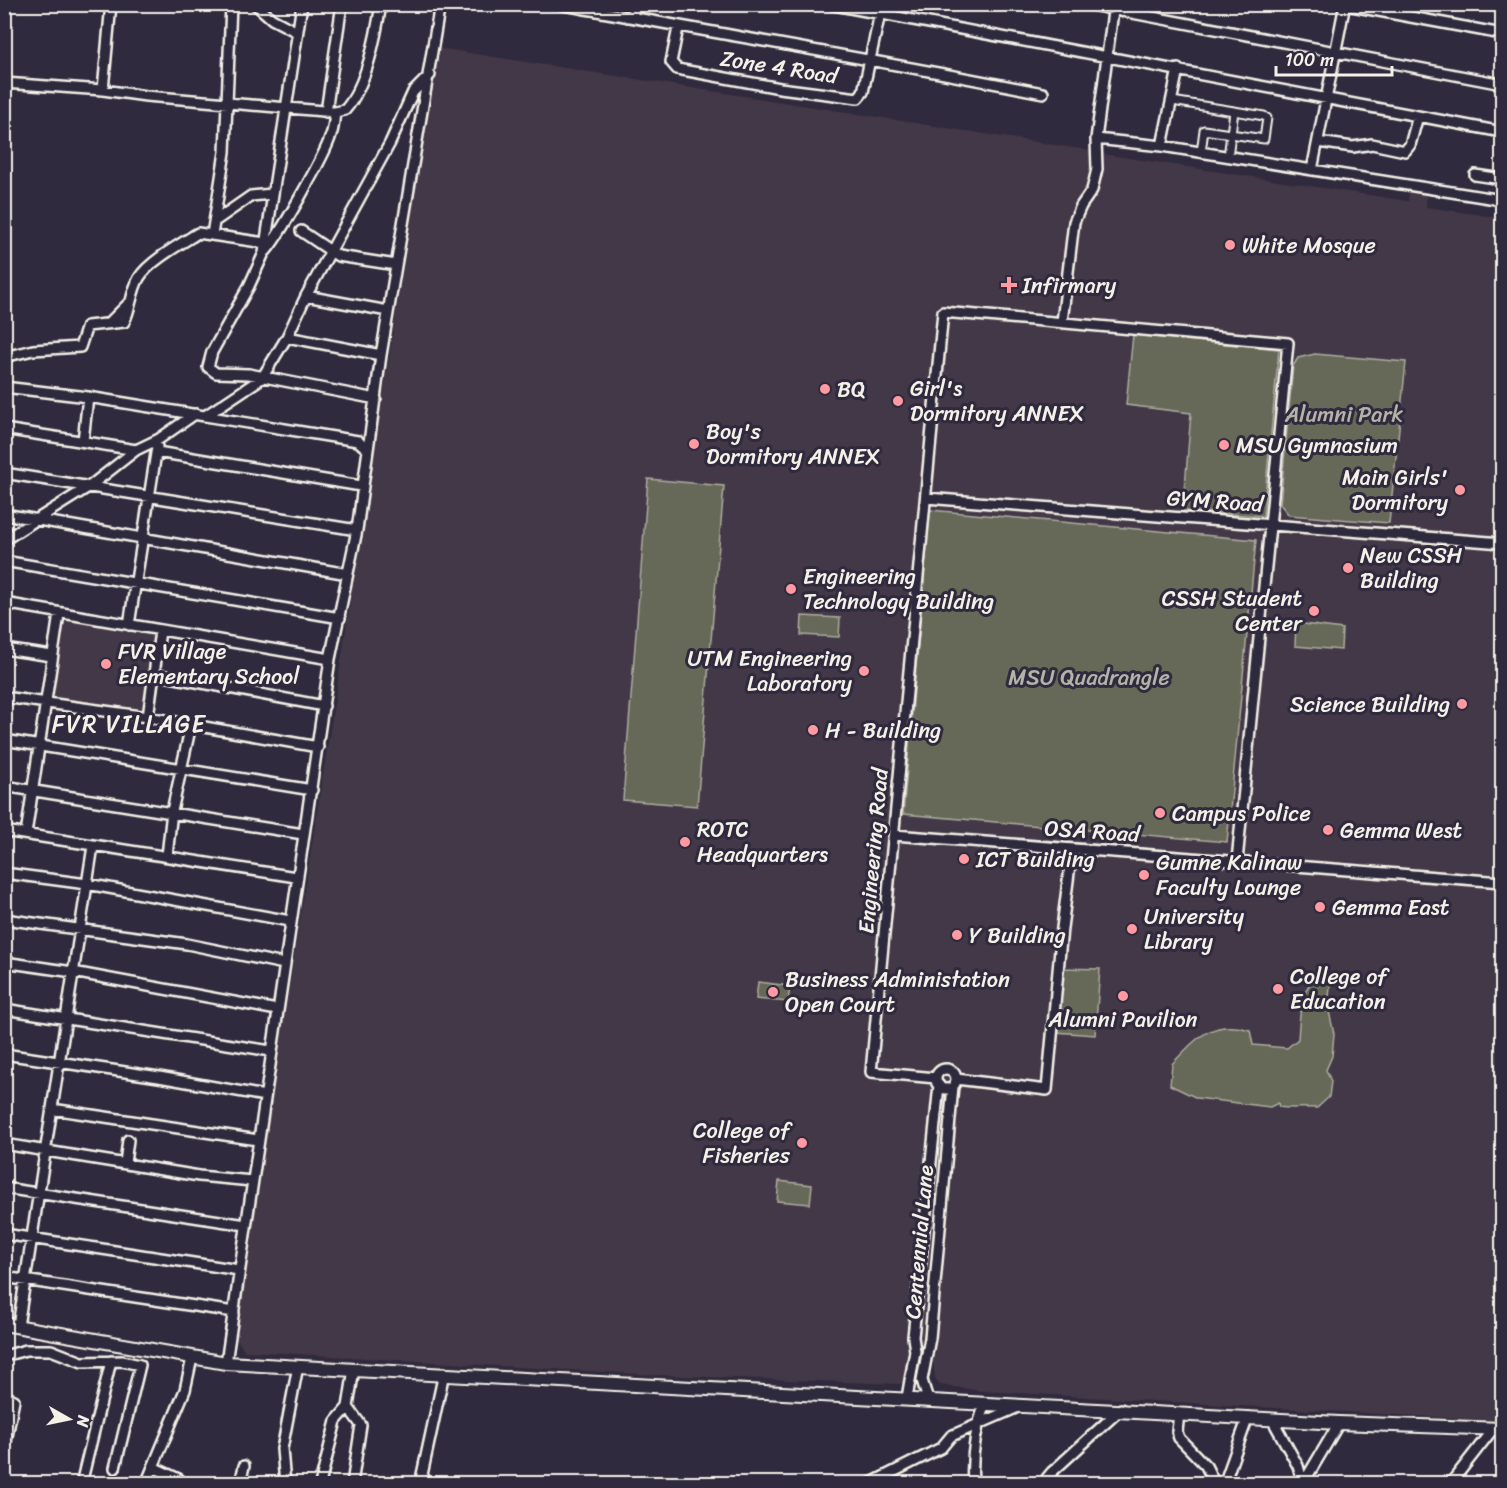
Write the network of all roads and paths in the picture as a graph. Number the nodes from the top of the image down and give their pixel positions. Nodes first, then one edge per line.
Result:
1 (111, 4) edge
2 (231, 4) edge
3 (255, 4) edge
4 (302, 4) edge
5 (342, 4) edge
6 (381, 4) edge
7 (440, 4) edge
8 (559, 4) edge
9 (640, 4) edge
10 (829, 4) edge
11 (1085, 4) edge
12 (1344, 5) edge
13 (1114, 7) edge
14 (881, 9) edge
15 (628, 17) junction
16 (678, 28) junction
17 (297, 32) junction
18 (1503, 34) edge
19 (1336, 53) junction
20 (1106, 56) junction
21 (871, 59) junction
22 (1178, 69) junction
23 (430, 75) junction
24 (4, 83) edge
25 (1503, 84) edge
26 (102, 90) junction
27 (1043, 93) dead end
28 (1328, 98) junction
29 (1172, 101) junction
30 (225, 103) junction
31 (287, 108) junction
32 (1234, 111) junction
33 (331, 112) junction
34 (1418, 116) junction
35 (1503, 132) edge
36 (1231, 135) junction
37 (1096, 139) junction
38 (1318, 142) junction
39 (1162, 146) junction
40 (1201, 152) junction
41 (1228, 157) junction
42 (1312, 170) junction
43 (1475, 175) dead end
44 (1503, 179) edge
45 (275, 184) junction
46 (1503, 200) edge
47 (215, 218) junction
48 (302, 231) dead end
49 (198, 233) junction
50 (212, 235) junction
51 (265, 248) junction
52 (332, 252) junction
53 (396, 265) junction
54 (306, 296) junction
55 (388, 311) junction
56 (1062, 322) junction
57 (287, 337) junction
58 (381, 355) junction
59 (4, 357) edge
60 (262, 378) junction
61 (4, 387) edge
62 (88, 397) junction
63 (376, 399) junction
64 (200, 415) junction
65 (4, 429) edge
66 (370, 435) junction
67 (159, 439) junction
68 (83, 441) junction
69 (358, 441) junction
70 (367, 449) junction
71 (136, 450) junction
72 (157, 452) junction
73 (4, 473) edge
74 (90, 486) junction
75 (361, 486) junction
76 (148, 495) junction
77 (926, 498) junction
78 (4, 514) edge
79 (36, 520) junction
80 (1271, 525) junction
81 (357, 530) junction
82 (141, 536) junction
83 (4, 540) edge
84 (1503, 543) edge
85 (4, 561) edge
86 (348, 574) junction
87 (135, 584) junction
88 (4, 603) edge
89 (59, 614) junction
90 (340, 618) junction
91 (129, 625) junction
92 (160, 631) junction
93 (4, 649) edge
94 (52, 656) junction
95 (330, 659) junction
96 (154, 674) junction
97 (4, 697) edge
98 (47, 704) junction
99 (324, 706) junction
100 (148, 717) junction
101 (191, 724) junction
102 (4, 740) edge
103 (39, 744) junction
104 (318, 747) junction
105 (180, 769) junction
106 (4, 786) edge
107 (33, 790) junction
108 (312, 790) junction
109 (172, 811) junction
110 (4, 831) edge
111 (26, 834) junction
112 (303, 834) junction
113 (894, 835) junction
114 (93, 846) junction
115 (1072, 849) junction
116 (167, 856) junction
117 (1237, 861) junction
118 (4, 873) edge
119 (296, 877) junction
120 (1503, 882) edge
121 (87, 884) junction
122 (4, 919) edge
123 (290, 921) junction
124 (80, 931) junction
125 (4, 962) edge
126 (284, 964) junction
127 (73, 972) junction
128 (4, 1009) edge
129 (277, 1010) junction
130 (66, 1019) junction
131 (271, 1051) junction
132 (4, 1054) edge
133 (59, 1062) junction
134 (938, 1082) junction
135 (954, 1083) junction
136 (264, 1096) junction
137 (52, 1109) junction
138 (128, 1140) dead end
139 (258, 1140) junction
140 (4, 1144) edge
141 (45, 1151) junction
142 (932, 1157) junction
143 (947, 1158) junction
144 (125, 1162) junction
145 (252, 1181) junction
146 (4, 1188) edge
147 (38, 1193) junction
148 (925, 1219) junction
149 (941, 1221) junction
150 (246, 1225) junction
151 (4, 1234) edge
152 (31, 1239) junction
153 (240, 1270) junction
154 (4, 1277) edge
155 (25, 1280) junction
156 (918, 1289) junction
157 (935, 1290) junction
158 (234, 1312) junction
159 (4, 1324) edge
160 (18, 1326) junction
161 (54, 1333) junction
162 (913, 1337) junction
163 (930, 1338) junction
164 (128, 1346) junction
165 (51, 1350) junction
166 (4, 1356) edge
167 (192, 1359) junction
168 (111, 1361) junction
169 (122, 1361) junction
170 (226, 1362) junction
171 (919, 1363) junction
172 (298, 1366) junction
173 (354, 1369) junction
174 (444, 1373) junction
175 (917, 1380) junction
176 (4, 1396) edge
177 (907, 1398) junction
178 (928, 1400) junction
179 (985, 1403) junction
180 (1024, 1405) junction
181 (348, 1407) junction
182 (1121, 1409) junction
183 (1179, 1413) junction
184 (1248, 1417) junction
185 (1272, 1419) junction
186 (978, 1423) junction
187 (1339, 1423) junction
188 (1498, 1429) edge
189 (4, 1452) edge
190 (244, 1466) dead end
191 (153, 1467) junction
192 (115, 1468) dead end
193 (179, 1479) dead end
194 (1046, 1482) edge
195 (1304, 1483) edge
196 (81, 1484) edge
197 (146, 1484) edge
198 (240, 1484) edge
199 (285, 1484) edge
200 (320, 1484) edge
201 (352, 1484) edge
202 (420, 1484) edge
203 (869, 1484) edge
204 (974, 1484) edge
205 (1215, 1484) edge
206 (1224, 1484) edge
207 (1450, 1484) edge

1 - 26 street
2 - 30 street
3 - 17 street
4 - 17 street
5 - 33 street
6 - 33 street
7 - 23 street
8 - 15 street
9 - 15 street
10 - 14 street
11 - 13 street
12 - 18 street
12 - 19 street
13 - 19 street
13 - 20 street
14 - 20 street
14 - 21 street, Zone 4 Road
15 - 16 street
16 - 21 street
16 - 21 street, Zone 4 Road
17 - 31 street
19 - 25 street
19 - 28 street
20 - 22 street
20 - 37 street
21 - 27 street
22 - 28 street
22 - 29 street
23 - 52 street
23 - 53 street
24 - 26 street
26 - 30 street
28 - 34 street
28 - 38 street
29 - 32 street
29 - 39 street
30 - 31 street
30 - 47 street
31 - 33 street
31 - 45 street
32 - 36 street
32 - 36 street
33 - 51 street
34 - 35 street
34 - 38 street
36 - 40 street
36 - 41 street
37 - 39 street
37 - 56 street
38 - 42 street
39 - 40 street
40 - 41 street
41 - 42 street
42 - 46 street
43 - 44 street
45 - 47 street
45 - 51 street
47 - 49 street
47 - 50 street
48 - 52 street
49 - 50 street
49 - 59 street
50 - 51 street
51 - 60 street
52 - 53 street
52 - 54 street
53 - 55 street
54 - 55 street
54 - 57 street
55 - 58 street
56 - 77 street, Engineering Road
56 - 80 street
57 - 58 street
57 - 60 street
58 - 63 street
60 - 63 street
60 - 64 street
61 - 62 street
62 - 64 street
62 - 68 street
63 - 66 street
64 - 67 street
64 - 69 street
65 - 68 street
66 - 69 street
66 - 70 street
67 - 71 street
67 - 72 street
68 - 71 street
69 - 70 street
70 - 75 street
71 - 74 street
72 - 75 street
72 - 76 street
73 - 74 street
74 - 76 street
74 - 79 street
75 - 81 street
76 - 81 street
76 - 82 street
77 - 80 street, GYM Road
77 - 113 street, Engineering Road
78 - 79 street
79 - 82 street
79 - 83 street
80 - 84 street, GYM Road
80 - 117 street
81 - 86 street
82 - 86 street
82 - 87 street
85 - 87 street
86 - 90 street
87 - 90 street
87 - 91 street
88 - 89 street
89 - 91 street
89 - 94 street
90 - 95 street
91 - 92 street
92 - 95 street
92 - 96 street
93 - 94 street
94 - 98 street
95 - 99 street
96 - 99 street
96 - 100 street
97 - 98 street
98 - 100 street
98 - 103 street
99 - 104 street
100 - 101 street
101 - 104 street
101 - 105 street
102 - 103 street
103 - 105 street
103 - 107 street
104 - 108 street
105 - 108 street
105 - 109 street
106 - 107 street
107 - 109 street
107 - 111 street
108 - 112 street
109 - 112 street
109 - 116 street
110 - 111 street
111 - 114 street
112 - 119 street
113 - 115 street, OSA Road
113 - 134 street, Engineering Road
114 - 116 street
114 - 121 street
115 - 117 street, OSA Road
115 - 135 street
116 - 119 street
117 - 120 street, OSA Road
118 - 121 street
119 - 123 street
121 - 123 street
121 - 124 street
122 - 124 street
123 - 126 street
124 - 126 street
124 - 127 street
125 - 127 street
126 - 129 street
127 - 129 street
127 - 130 street
128 - 130 street
129 - 131 street
130 - 131 street
130 - 133 street
131 - 136 street
132 - 133 street
133 - 136 street
133 - 137 street
134 - 135 street
134 - 135 street
134 - 142 street, Centennial Lane
135 - 143 street, Centennial Lane
136 - 139 street
137 - 139 street
137 - 141 street
138 - 144 street
139 - 145 street
140 - 141 street
141 - 144 street
141 - 147 street
142 - 143 street
142 - 148 street, Centennial Lane
143 - 149 street, Centennial Lane
144 - 145 street
145 - 150 street
146 - 147 street
147 - 150 street
147 - 152 street
148 - 149 street
148 - 156 street, Centennial Lane
149 - 157 street, Centennial Lane
150 - 153 street
151 - 152 street
152 - 153 street
152 - 155 street
153 - 158 street
154 - 155 street
155 - 158 street
155 - 160 street
156 - 157 street
156 - 162 street, Centennial Lane
157 - 163 street, Centennial Lane
158 - 170 street
159 - 160 street
160 - 161 street
161 - 164 street
161 - 165 street
162 - 163 street
162 - 171 street, Centennial Lane
163 - 171 street, Centennial Lane
164 - 167 street
164 - 169 street
165 - 166 street
165 - 168 street
167 - 170 street
167 - 191 street
168 - 169 street
168 - 196 street
169 - 192 street
170 - 172 street
171 - 175 street, Centennial Lane
172 - 173 street
172 - 199 street
173 - 174 street
173 - 181 street
174 - 177 street
174 - 202 street
175 - 177 street, Centennial Lane
175 - 178 street, Centennial Lane
176 - 189 street
177 - 178 street
178 - 179 street
179 - 180 street
179 - 186 street
180 - 182 street
180 - 186 street
181 - 200 street
181 - 201 street
182 - 183 street
182 - 194 street
183 - 184 street
183 - 205 street
184 - 185 street
184 - 206 street
185 - 187 street
185 - 195 street
186 - 203 street
186 - 204 street
187 - 188 street
187 - 195 street
188 - 207 street
190 - 198 street
191 - 193 street
191 - 197 street

